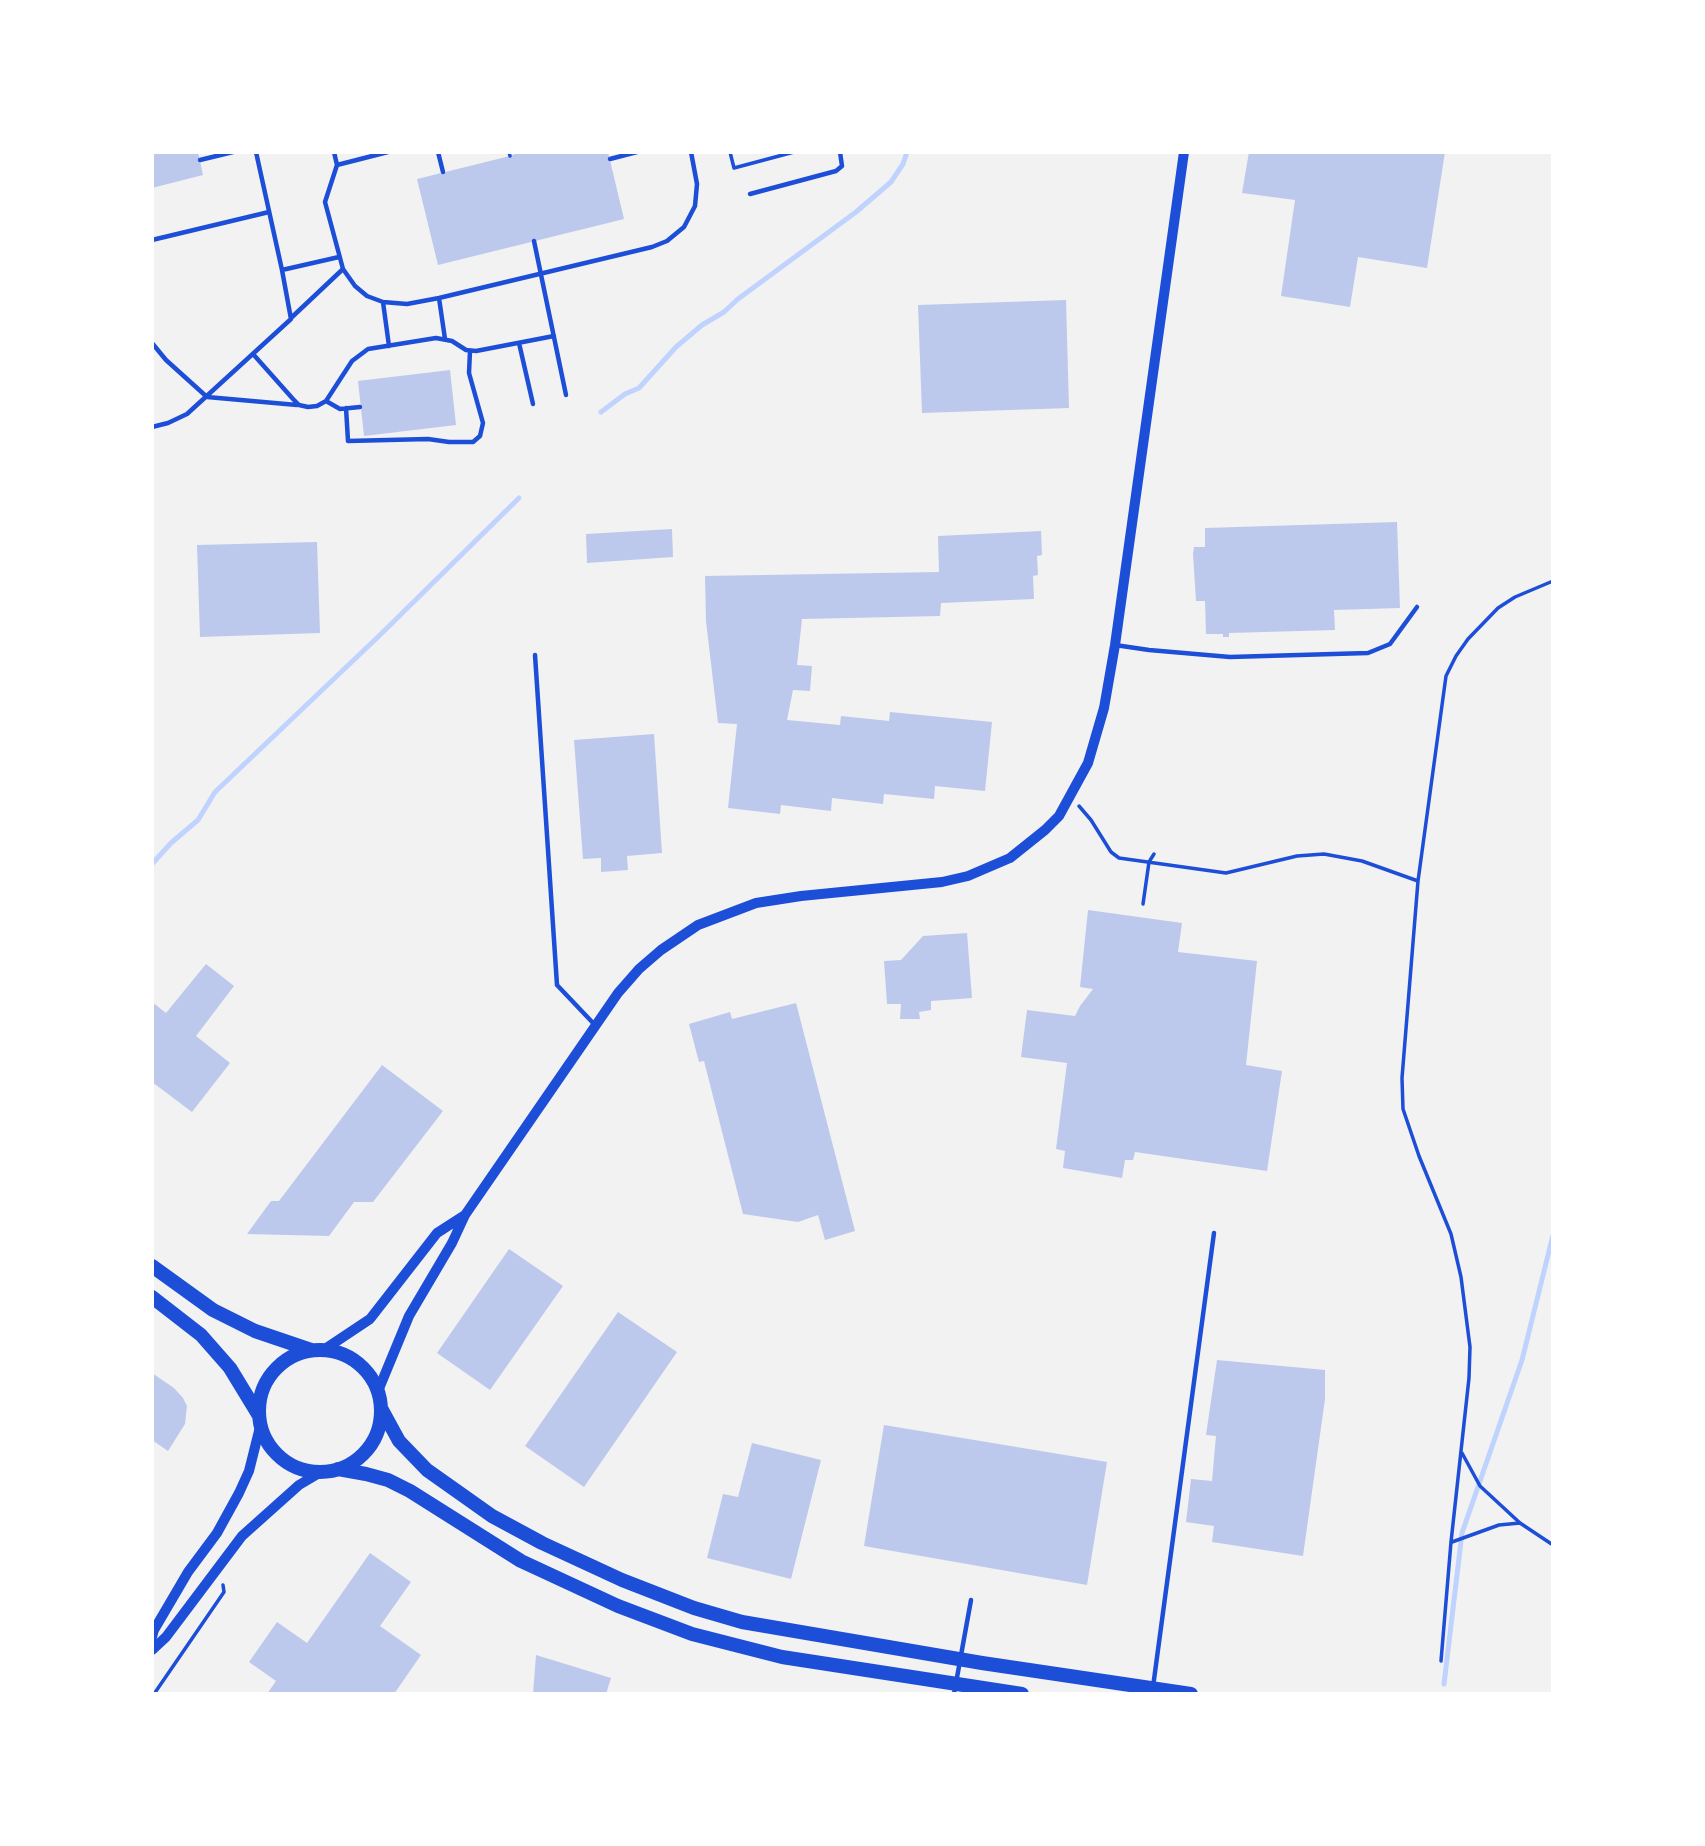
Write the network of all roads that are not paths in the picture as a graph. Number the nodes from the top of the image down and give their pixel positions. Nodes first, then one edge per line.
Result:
1 (233, 152) edge
2 (256, 152) edge
3 (334, 152) edge
4 (388, 152) edge
5 (438, 152) edge
6 (637, 152) edge
7 (691, 152) edge
8 (840, 152) edge
9 (1184, 152) edge
10 (610, 159) dead end
11 (200, 160) dead end
12 (337, 165) junction
13 (443, 172) dead end
14 (750, 194) dead end
15 (269, 212) junction
16 (152, 240) edge
17 (534, 241) dead end
18 (339, 257) junction
19 (343, 269) junction
20 (282, 270) junction
21 (542, 273) junction
22 (439, 298) junction
23 (383, 302) junction
24 (291, 319) junction
25 (554, 336) junction
26 (445, 339) junction
27 (152, 343) edge
28 (519, 343) junction
29 (389, 346) junction
30 (470, 351) junction
31 (253, 354) junction
32 (566, 395) dead end
33 (207, 397) junction
34 (326, 401) junction
35 (533, 404) dead end
36 (299, 405) junction
37 (360, 407) dead end
38 (346, 408) junction
39 (152, 427) edge
40 (1417, 607) dead end
41 (1115, 645) junction
42 (535, 655) dead end
43 (595, 1024) junction
44 (465, 1215) junction
45 (1214, 1233) dead end
46 (152, 1266) edge
47 (152, 1297) edge
48 (318, 1350) junction
49 (378, 1391) junction
50 (381, 1408) junction
51 (259, 1421) junction
52 (338, 1469) junction
53 (321, 1472) junction
54 (971, 1600) dead end
55 (152, 1637) edge
56 (152, 1650) edge
57 (959, 1660) junction
58 (955, 1689) edge
59 (1152, 1691) edge
60 (1022, 1694) edge
61 (1191, 1694) edge

1 - 11 lane
2 - 15 lane
3 - 12 lane
4 - 12 lane
5 - 13 lane
6 - 10 lane
7 - 21 lane
8 - 14 lane
9 - 41 street
12 - 18 lane
15 - 16 lane
15 - 20 lane
17 - 21 lane
18 - 19 lane
18 - 20 lane
19 - 23 lane
19 - 24 lane
20 - 24 lane
21 - 22 lane
21 - 25 lane
22 - 23 lane
22 - 26 lane
23 - 29 lane
24 - 31 lane
25 - 28 lane
25 - 32 lane
26 - 29 lane
26 - 30 lane
27 - 33 lane
28 - 30 lane
28 - 35 lane
29 - 34 lane
30 - 38 lane
31 - 33 lane
31 - 36 lane
33 - 36 lane
33 - 39 lane
34 - 36 lane
34 - 38 lane
37 - 38 lane
40 - 41 lane
41 - 43 street
42 - 43 lane
43 - 44 street
44 - 48 street
44 - 49 street
45 - 59 lane
46 - 48 main road
47 - 51 main road
48 - 49 main road
48 - 51 main road
49 - 50 main road
50 - 52 main road
50 - 57 main road
51 - 53 main road
51 - 55 street
52 - 53 main road
52 - 58 main road
53 - 56 street
54 - 57 lane
57 - 58 lane
57 - 59 main road
58 - 60 main road
59 - 61 main road

